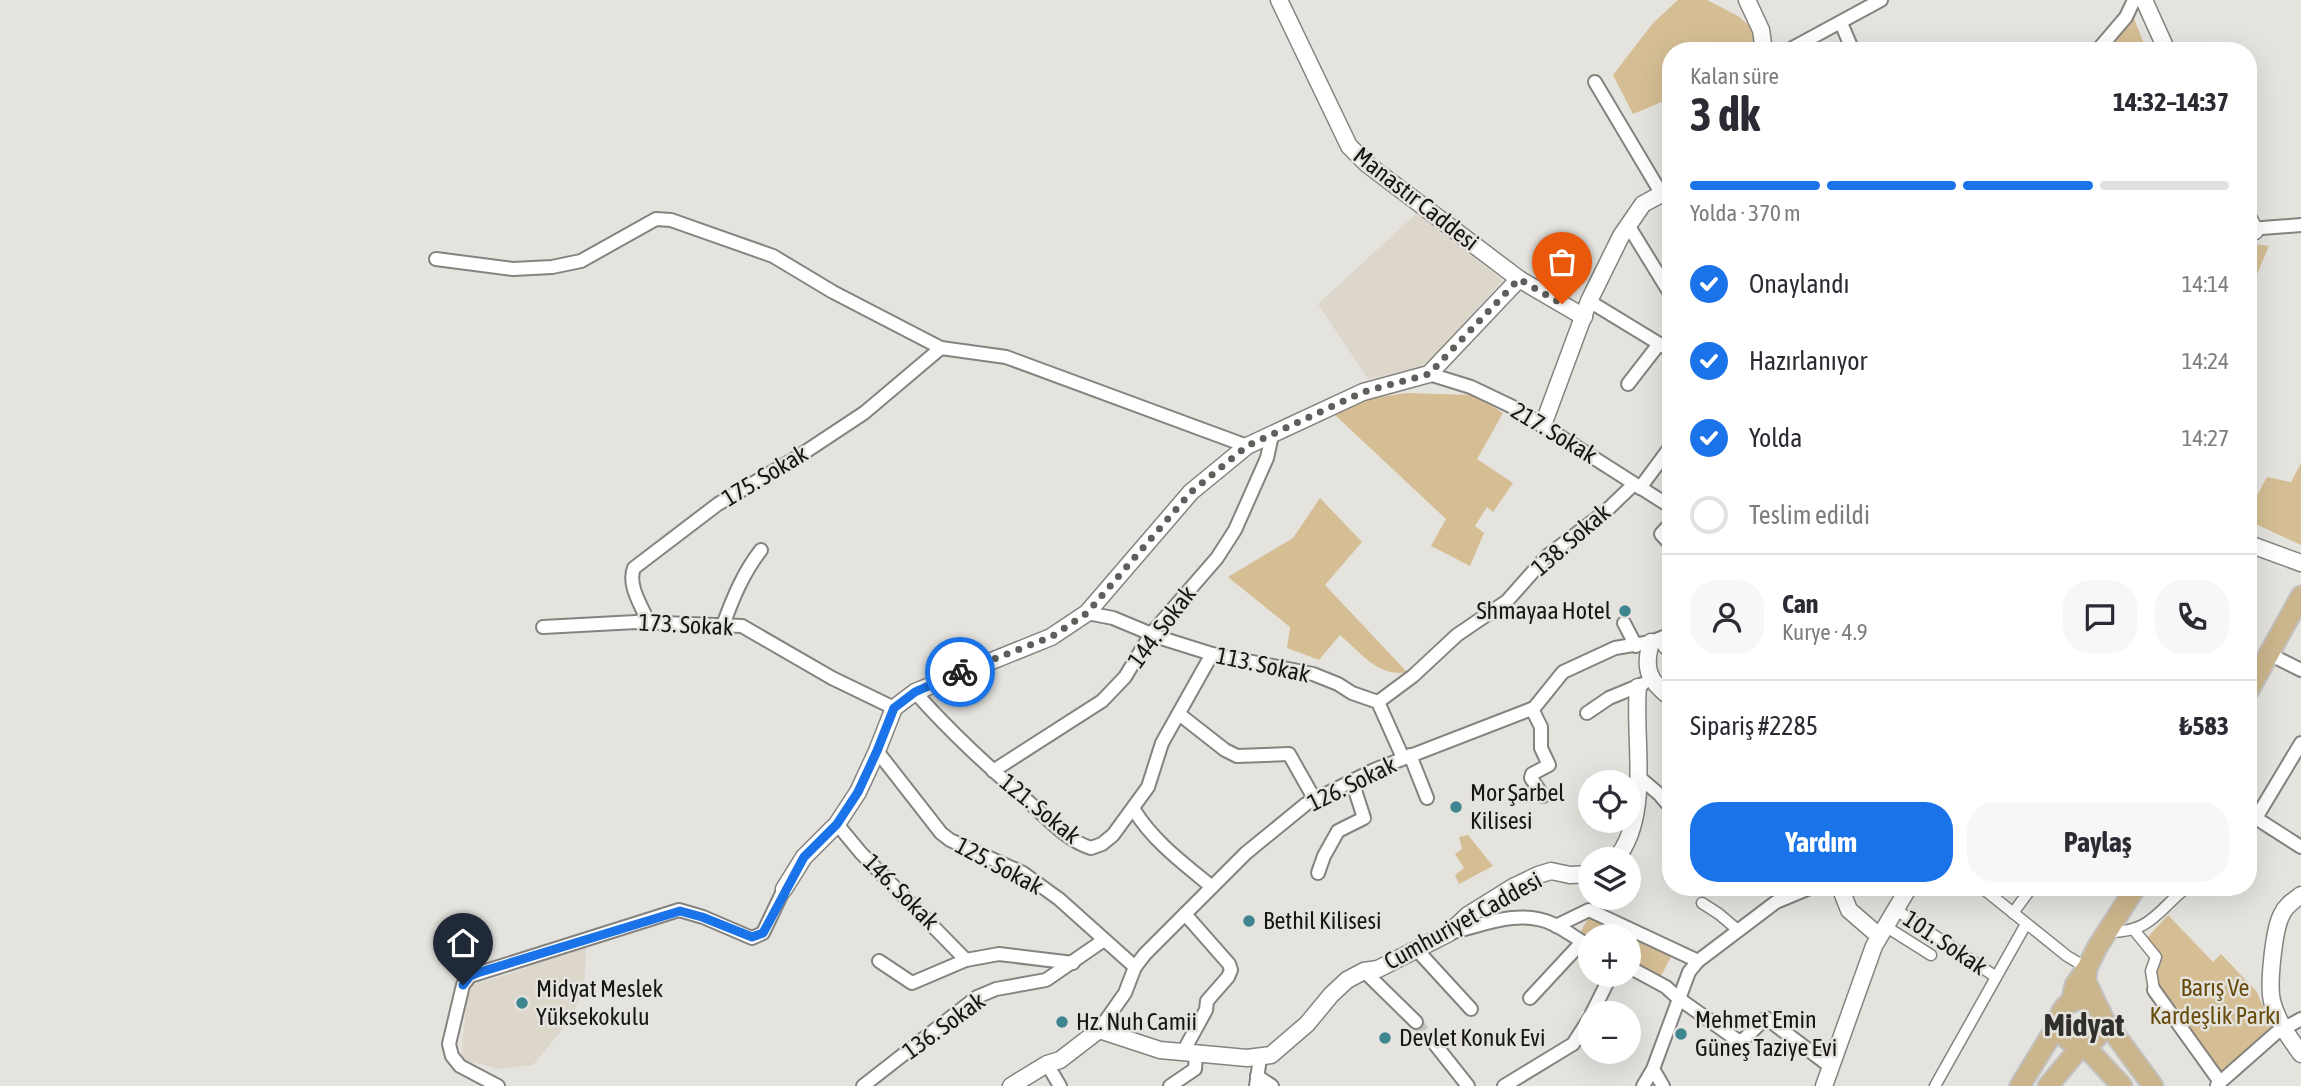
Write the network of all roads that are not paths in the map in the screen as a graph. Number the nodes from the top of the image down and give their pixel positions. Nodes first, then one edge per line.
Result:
1 (1279, 0) edge
2 (1747, 0) edge
3 (1881, 0) edge
4 (2134, 0) edge
5 (2144, 0) edge
6 (1841, 23) junction
7 (1763, 42) edge
8 (1804, 42) edge
9 (1849, 42) edge
10 (2104, 42) edge
11 (2162, 42) edge
12 (1595, 82) dead end
13 (1662, 185) edge
14 (1662, 193) edge
15 (1628, 225) junction
16 (2301, 225) edge
17 (2257, 226) edge
18 (436, 259) dead end
19 (1519, 279) junction
20 (1662, 280) edge
21 (1589, 301) junction
22 (1584, 317) junction
23 (1659, 344) junction
24 (1662, 346) edge
25 (941, 348) junction
26 (1429, 374) junction
27 (1628, 384) dead end
28 (1542, 425) junction
29 (1272, 435) junction
30 (1247, 446) junction
31 (1662, 457) edge
32 (1637, 486) junction
33 (1662, 502) edge
34 (2257, 547) edge
35 (761, 550) dead end
36 (2301, 563) edge
37 (2301, 596) edge
38 (1087, 613) junction
39 (649, 622) junction
40 (1624, 623) dead end
41 (723, 625) junction
42 (543, 628) dead end
43 (1151, 634) junction
44 (1662, 637) edge
45 (1648, 642) junction
46 (1662, 648) edge
47 (1212, 654) junction
48 (2270, 654) junction
49 (2301, 670) edge
50 (2257, 676) edge
51 (1645, 683) junction
52 (1662, 691) edge
53 (915, 692) junction
54 (1378, 702) junction
55 (894, 708) junction
56 (1532, 709) junction
57 (1587, 713) dead end
58 (1179, 714) junction
59 (2301, 743) edge
60 (877, 751) junction
61 (1407, 757) junction
62 (1639, 770) edge
63 (993, 771) junction
64 (1641, 779) edge
65 (1352, 781) junction
66 (1543, 796) dead end
67 (1662, 797) edge
68 (1427, 798) dead end
69 (1315, 800) junction
70 (1134, 810) junction
71 (2257, 810) edge
72 (2257, 822) edge
73 (837, 824) junction
74 (2301, 847) edge
75 (1318, 873) dead end
76 (1578, 875) edge
77 (1212, 887) junction
78 (785, 889) joint
79 (2301, 895) edge
80 (1790, 896) edge
81 (1844, 896) edge
82 (1903, 896) edge
83 (1992, 896) edge
84 (2025, 896) edge
85 (2127, 896) edge
86 (2177, 896) edge
87 (1702, 903) dead end
88 (1895, 909) junction
89 (2013, 913) junction
90 (1185, 914) junction
91 (2026, 924) junction
92 (1556, 926) junction
93 (2134, 930) junction
94 (1738, 931) junction
95 (1882, 931) junction
96 (2108, 932) junction
97 (1449, 933) junction
98 (1578, 939) edge
99 (1104, 940) junction
100 (1416, 949) junction
101 (1578, 952) edge
102 (1931, 955) dead end
103 (966, 960) junction
104 (879, 961) dead end
105 (1698, 961) junction
106 (1073, 963) junction
107 (1135, 967) junction
108 (2087, 968) junction
109 (1364, 971) junction
110 (1641, 974) edge
111 (1996, 978) junction
112 (2154, 990) joint
113 (1530, 998) dead end
114 (1678, 998) junction
115 (2071, 1002) junction
116 (1471, 1010) dead end
117 (2101, 1014) junction
118 (2301, 1018) edge
119 (1416, 1022) tunnel mouth
120 (2059, 1022) junction
121 (2283, 1028) junction
122 (1099, 1030) junction
123 (1578, 1036) edge
124 (1434, 1043) tunnel mouth
125 (2083, 1044) junction
126 (1189, 1053) junction
127 (2301, 1054) edge
128 (1260, 1058) junction
129 (2066, 1063) junction
130 (2101, 1063) junction
131 (1047, 1064) junction
132 (1831, 1067) junction
133 (1653, 1069) junction
134 (1256, 1081) edge
135 (2218, 1084) edge
136 (498, 1086) edge
137 (863, 1086) edge
138 (1011, 1086) edge
139 (1060, 1086) edge
140 (1170, 1086) edge
141 (1272, 1086) edge
142 (1468, 1086) edge
143 (1504, 1086) edge
144 (1643, 1086) edge
145 (1663, 1086) edge
146 (1824, 1086) edge
147 (1935, 1086) edge
148 (2020, 1086) edge
149 (2048, 1086) edge
150 (2122, 1086) edge
151 (2153, 1086) edge

1 - 19 street, Manastır Caddesi
2 - 7 street
3 - 6 street
4 - 10 street
5 - 11 street
6 - 8 street
6 - 9 street
12 - 13 street
14 - 15 street
15 - 20 street
15 - 21 street
16 - 17 street
18 - 25 street
19 - 22 street, Manastır Caddesi
19 - 26 street
21 - 22 street
21 - 23 street
22 - 28 street
23 - 24 street
23 - 27 street
25 - 30 street
25 - 39 street, 175. Sokak
26 - 28 street, 217. Sokak
26 - 29 street
28 - 32 street, 217. Sokak
29 - 30 street
29 - 43 street, 144. Sokak
30 - 38 street
31 - 32 street, 138. Sokak
32 - 33 street, 217. Sokak
32 - 54 street, 138. Sokak
34 - 36 street
35 - 41 street
37 - 48 main road
38 - 43 street, 113. Sokak
38 - 53 street
39 - 41 street, 173. Sokak
39 - 42 street, 173. Sokak
40 - 45 street
41 - 55 street, 173. Sokak
43 - 47 street, 113. Sokak
43 - 63 street, 144. Sokak
44 - 45 street, 126. Sokak
45 - 46 street
45 - 51 street
45 - 56 street, 126. Sokak
47 - 54 street, 113. Sokak
47 - 58 street, 121. Sokak
48 - 49 street
48 - 50 main road
51 - 52 street
51 - 57 street
51 - 62 street
53 - 55 street
53 - 63 street, 121. Sokak
54 - 61 street
55 - 60 street
56 - 61 street, 126. Sokak
56 - 66 street
58 - 69 street
58 - 70 street, 121. Sokak
59 - 71 street
60 - 73 street
60 - 99 street, 125. Sokak
61 - 65 street, 126. Sokak
61 - 68 street
63 - 70 street, 121. Sokak
64 - 67 street
65 - 69 street, 126. Sokak
65 - 75 street
69 - 77 street, 126. Sokak
70 - 77 street
72 - 74 street
73 - 78 street
73 - 103 street, 146. Sokak
76 - 97 street, Cumhuriyet Caddesi
77 - 90 street, 126. Sokak
78 - 136 street
79 - 121 street
80 - 94 street
81 - 95 street
82 - 88 street
83 - 89 street
84 - 89 street
85 - 96 main road
86 - 93 street
87 - 94 street
88 - 95 street
88 - 111 street, 101. Sokak
89 - 91 street
90 - 107 street, 126. Sokak
90 - 126 street
91 - 108 street
91 - 111 street
92 - 97 street
92 - 98 street
92 - 105 street
93 - 96 street
93 - 112 street
94 - 105 street
95 - 102 street
95 - 132 street
96 - 108 main road
97 - 100 street, Cumhuriyet Caddesi
99 - 106 street, 136. Sokak
99 - 107 street, 125. Sokak
100 - 109 street, Cumhuriyet Caddesi
100 - 116 street
101 - 113 street
103 - 104 street
103 - 106 street
105 - 114 street
106 - 137 street, 136. Sokak
107 - 122 street, 126. Sokak
108 - 115 main road
108 - 117 main road
109 - 119 street
109 - 128 street, Cumhuriyet Caddesi
110 - 114 street
111 - 147 street
112 - 135 street
114 - 132 street
114 - 133 street
115 - 117 main road
115 - 120 main road
117 - 125 main road
117 - 151 main road
118 - 121 street
120 - 125 main road
120 - 148 main road
121 - 127 street
121 - 135 street
122 - 126 street
122 - 131 street
123 - 143 street
124 - 142 street
125 - 129 main road
125 - 130 main road
126 - 128 street
126 - 140 street
128 - 134 street
129 - 130 main road
129 - 149 main road
130 - 150 main road
131 - 138 street
131 - 139 street
132 - 146 street
133 - 144 street
133 - 145 street
134 - 141 street

